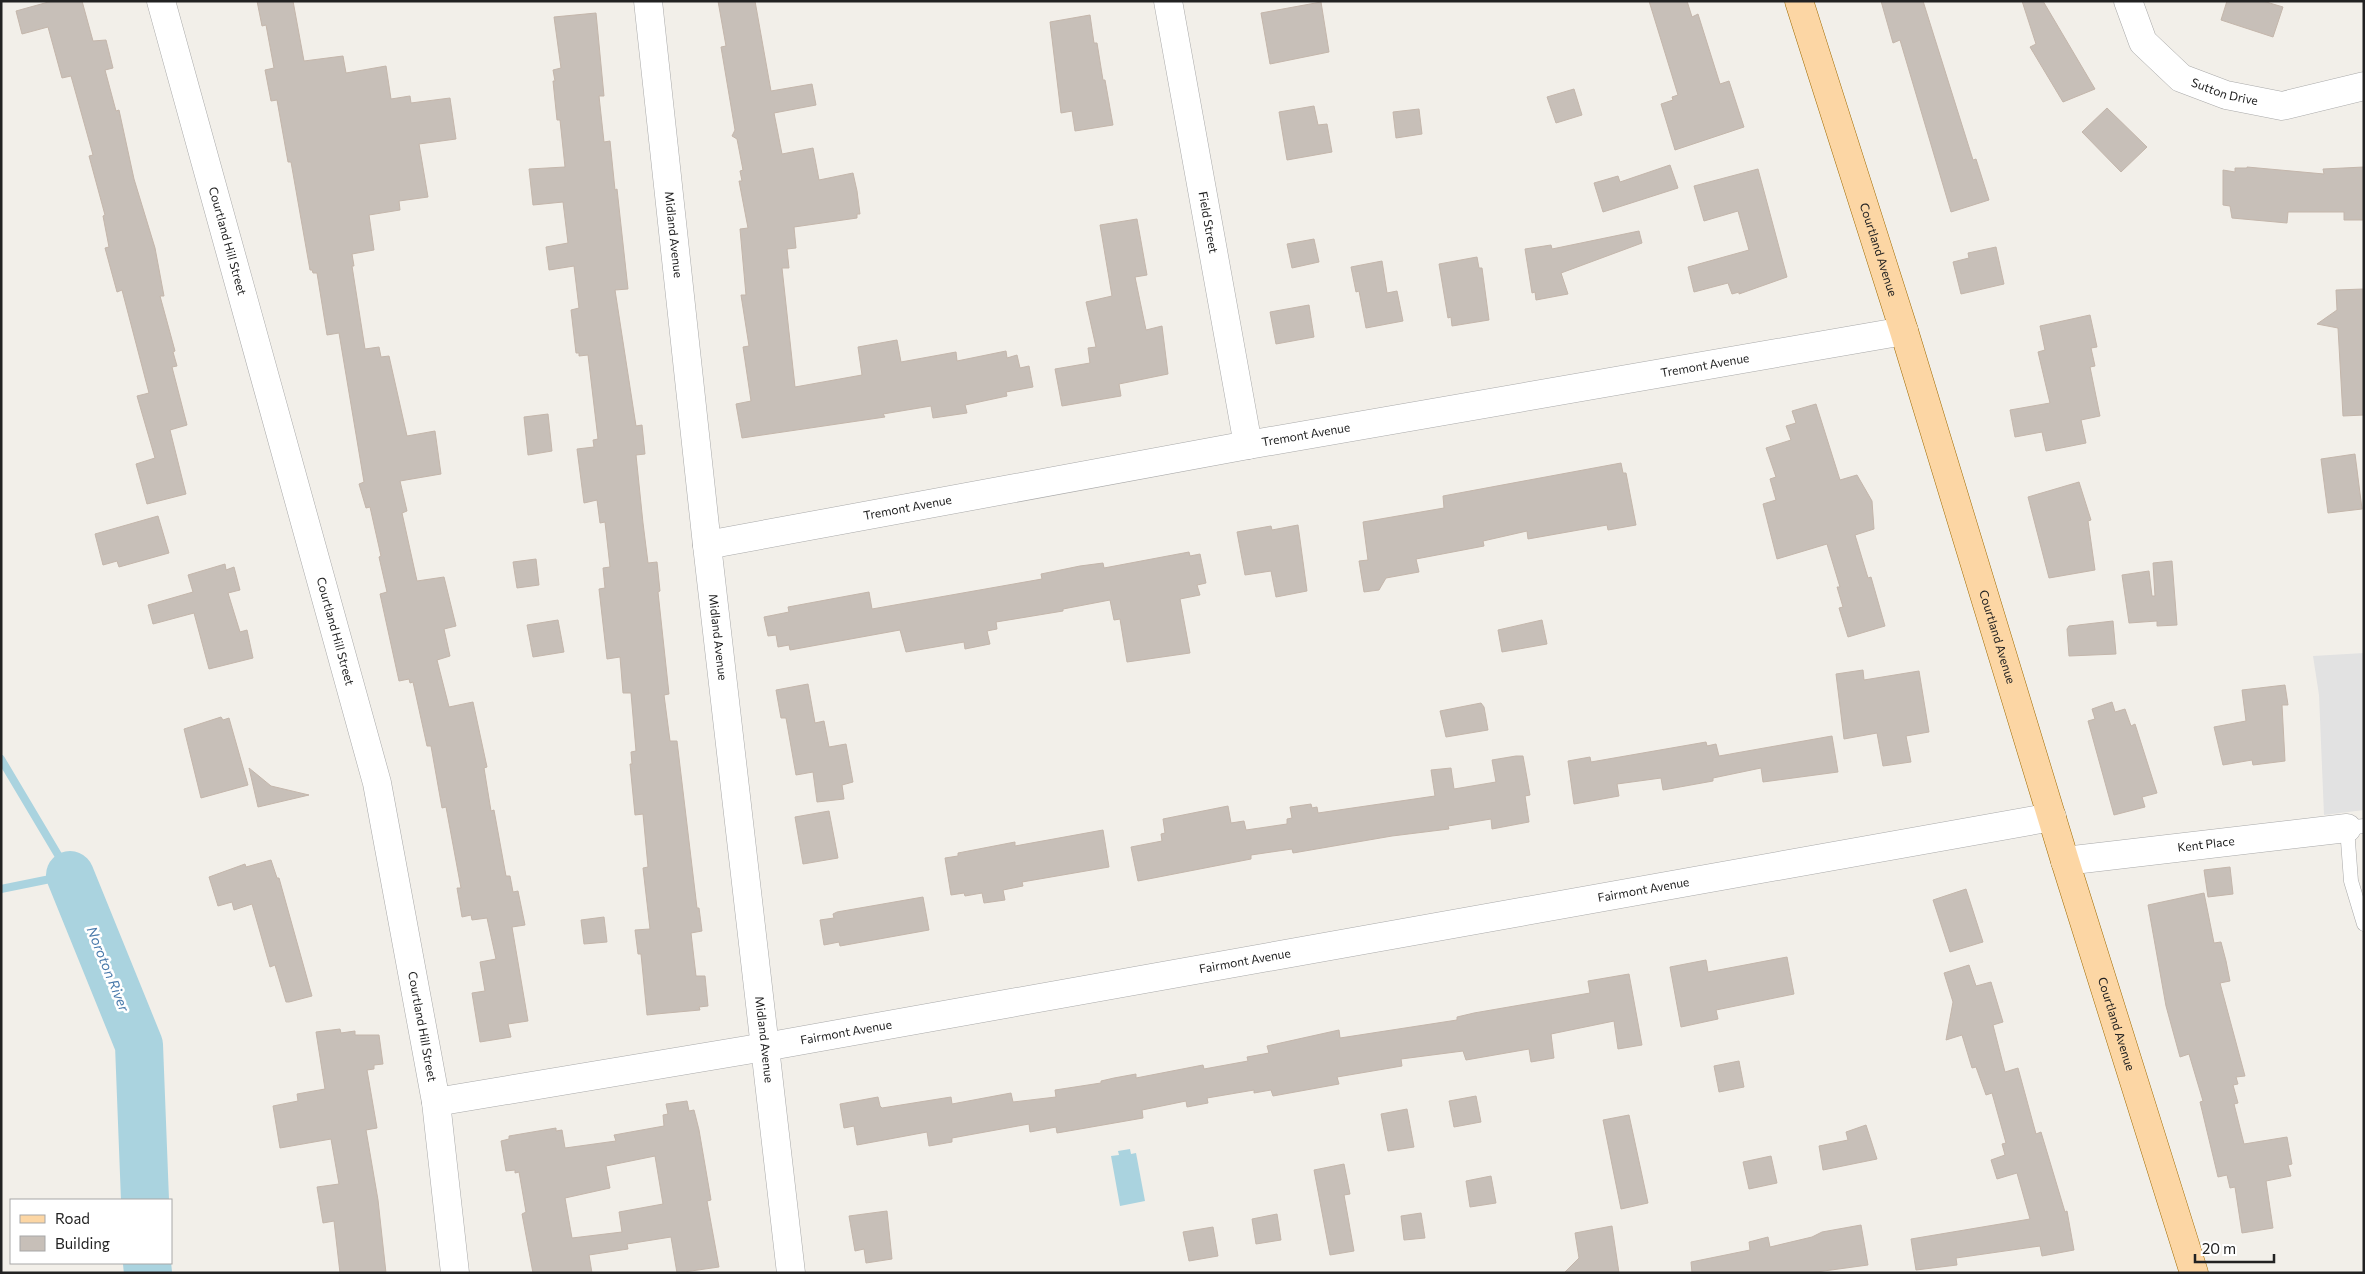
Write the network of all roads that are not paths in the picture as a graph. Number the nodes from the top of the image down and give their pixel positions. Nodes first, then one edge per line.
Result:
1 (161, 1) edge
2 (648, 1) edge
3 (1168, 1) edge
4 (1799, 1) edge
5 (2128, 1) edge
6 (2364, 86) edge
7 (1904, 331) junction
8 (1248, 445) junction
9 (707, 545) junction
10 (2052, 817) junction
11 (2355, 827) edge
12 (2065, 861) junction
13 (2364, 924) edge
14 (765, 1047) junction
15 (436, 1102) junction
16 (455, 1273) edge
17 (791, 1273) edge
18 (2194, 1273) edge

1 - 15 street, Courtland Hill Street
2 - 9 street, Midland Avenue
3 - 8 street, Field Street
4 - 7 main road, Courtland Avenue
5 - 6 street, Sutton Drive
7 - 8 street, Tremont Avenue
7 - 10 main road, Courtland Avenue
8 - 9 street, Tremont Avenue
9 - 14 street, Midland Avenue
10 - 12 main road, Courtland Avenue
10 - 14 street, Fairmont Avenue
11 - 12 street, Kent Place
11 - 13 lane
12 - 18 main road, Courtland Avenue
14 - 15 street, Fairmont Avenue
14 - 17 street, Midland Avenue
15 - 16 street, Courtland Hill Street

